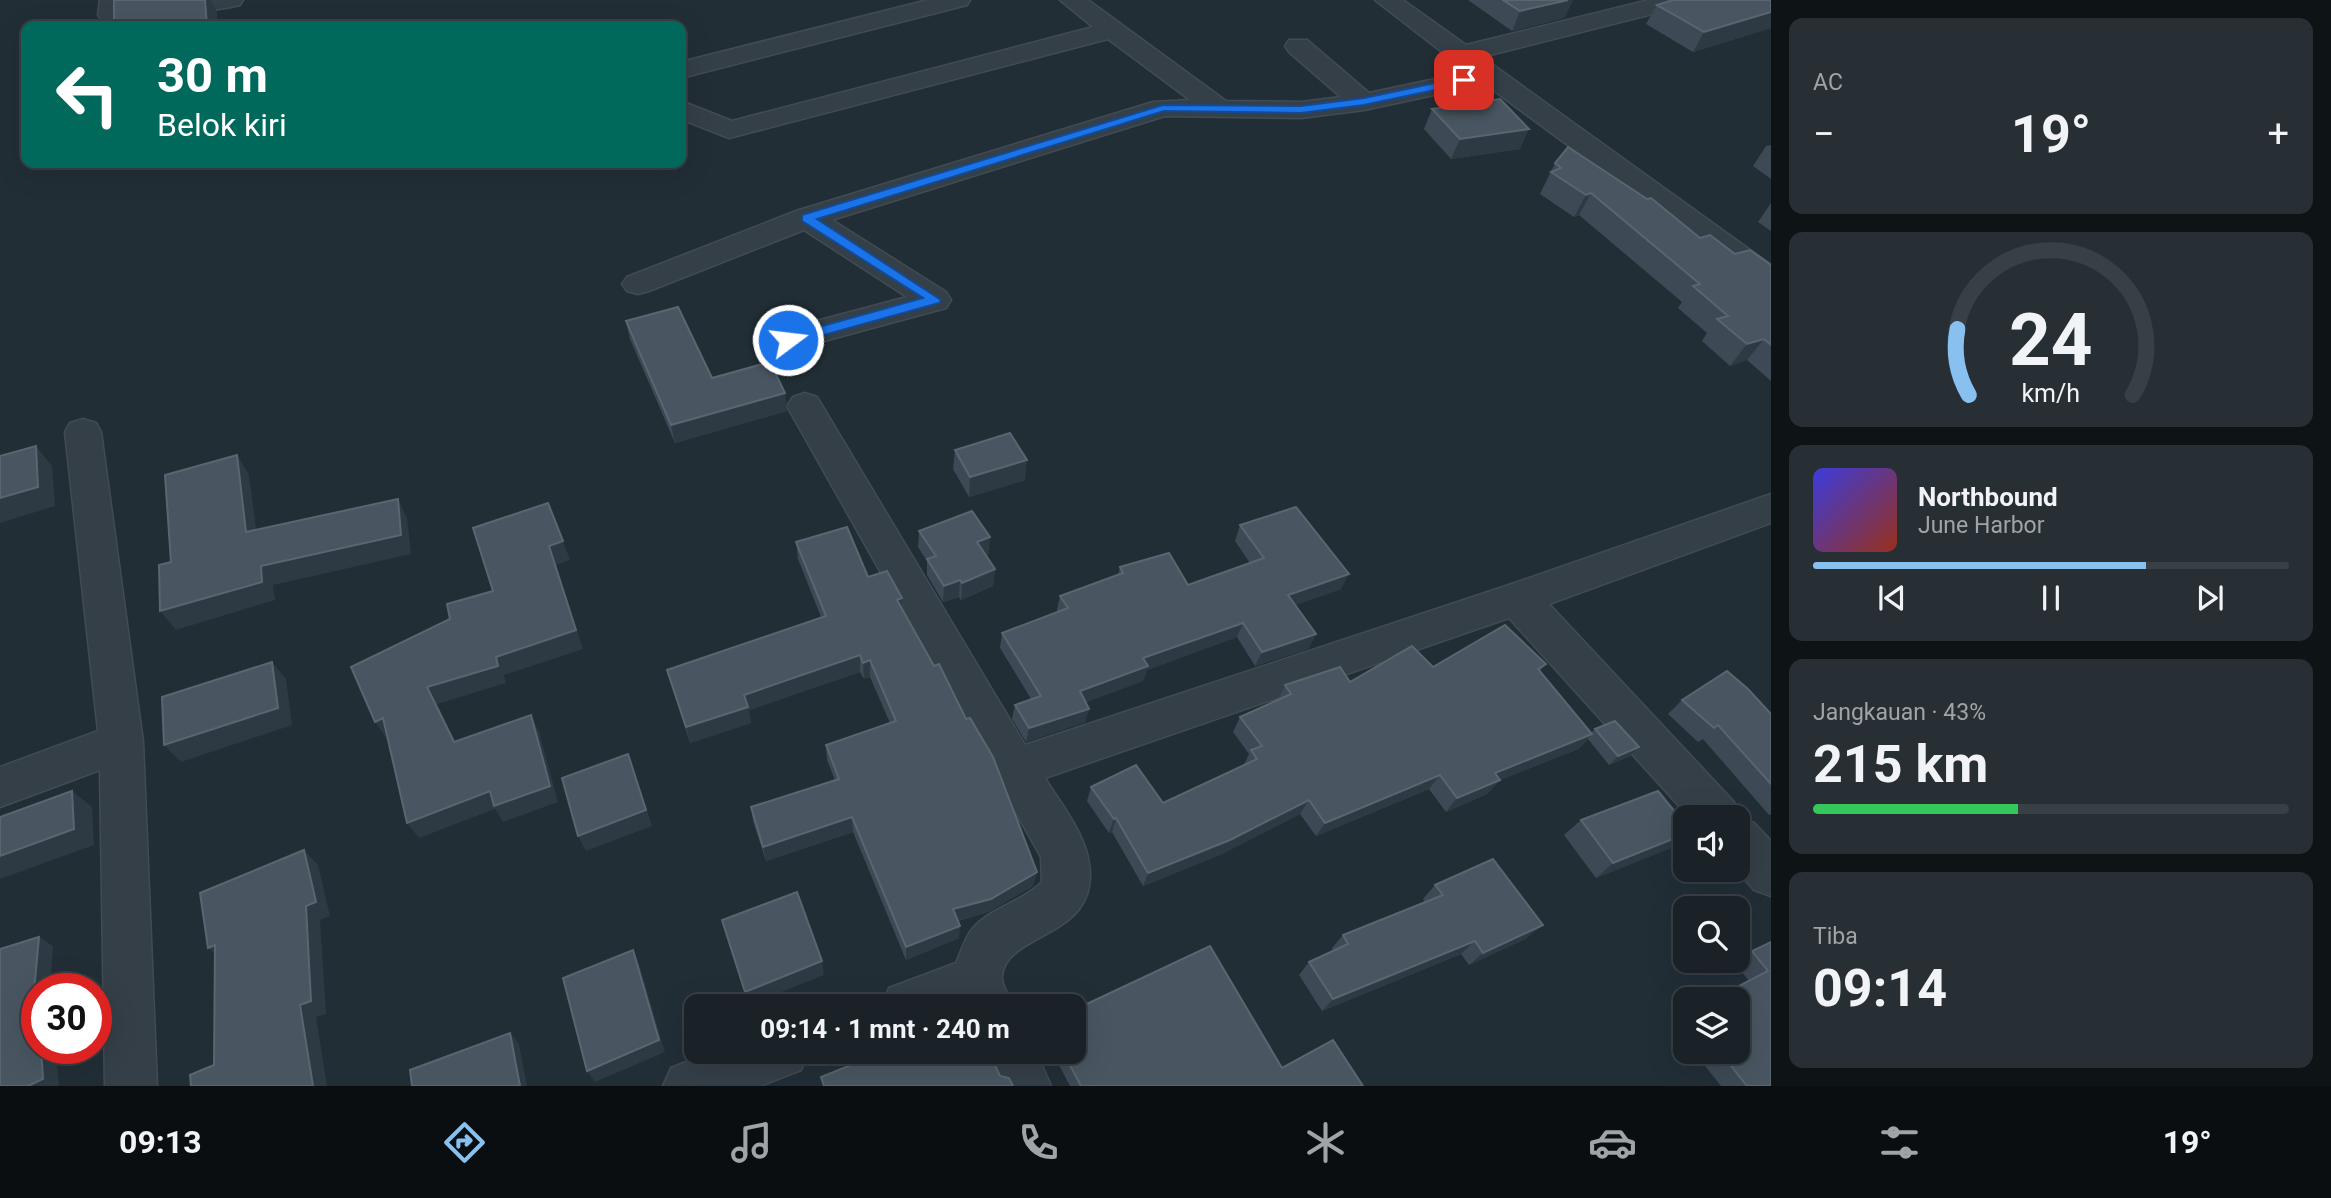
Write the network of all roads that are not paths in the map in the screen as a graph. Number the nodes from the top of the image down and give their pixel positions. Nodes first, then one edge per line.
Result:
1 (111, 0) edge
2 (231, 0) edge
3 (958, 0) edge
4 (1072, 0) edge
5 (1387, 0) edge
6 (1679, 0) edge
7 (1112, 30) junction
8 (1298, 46) dead end
9 (1461, 54) junction
10 (686, 68) edge
11 (1489, 75) junction
12 (1364, 102) junction
13 (1218, 108) junction
14 (686, 111) edge
15 (807, 218) junction
16 (1771, 281) edge
17 (638, 284) dead end
18 (788, 340) dead end
19 (805, 406) dead end
20 (83, 432) dead end
21 (1771, 508) edge
22 (1514, 600) junction
23 (121, 742) junction
24 (1015, 768) junction
25 (0, 787) edge
26 (1707, 805) edge
27 (1750, 851) edge
28 (1771, 874) edge
29 (983, 994) edge
30 (750, 1064) edge
31 (1015, 1064) edge
32 (131, 1086) edge
33 (689, 1086) edge
34 (1025, 1086) edge

1 - 2 street
3 - 10 street
4 - 7 street
5 - 9 street
6 - 9 street
7 - 13 street
7 - 14 street
8 - 12 street
9 - 11 street
11 - 12 street
11 - 16 street
12 - 13 street
13 - 15 street
15 - 17 street
15 - 18 street
19 - 24 street
20 - 23 street
21 - 22 street
22 - 24 street
22 - 26 street
23 - 25 street
23 - 32 street
24 - 29 street
27 - 28 street
30 - 33 street
31 - 34 street

